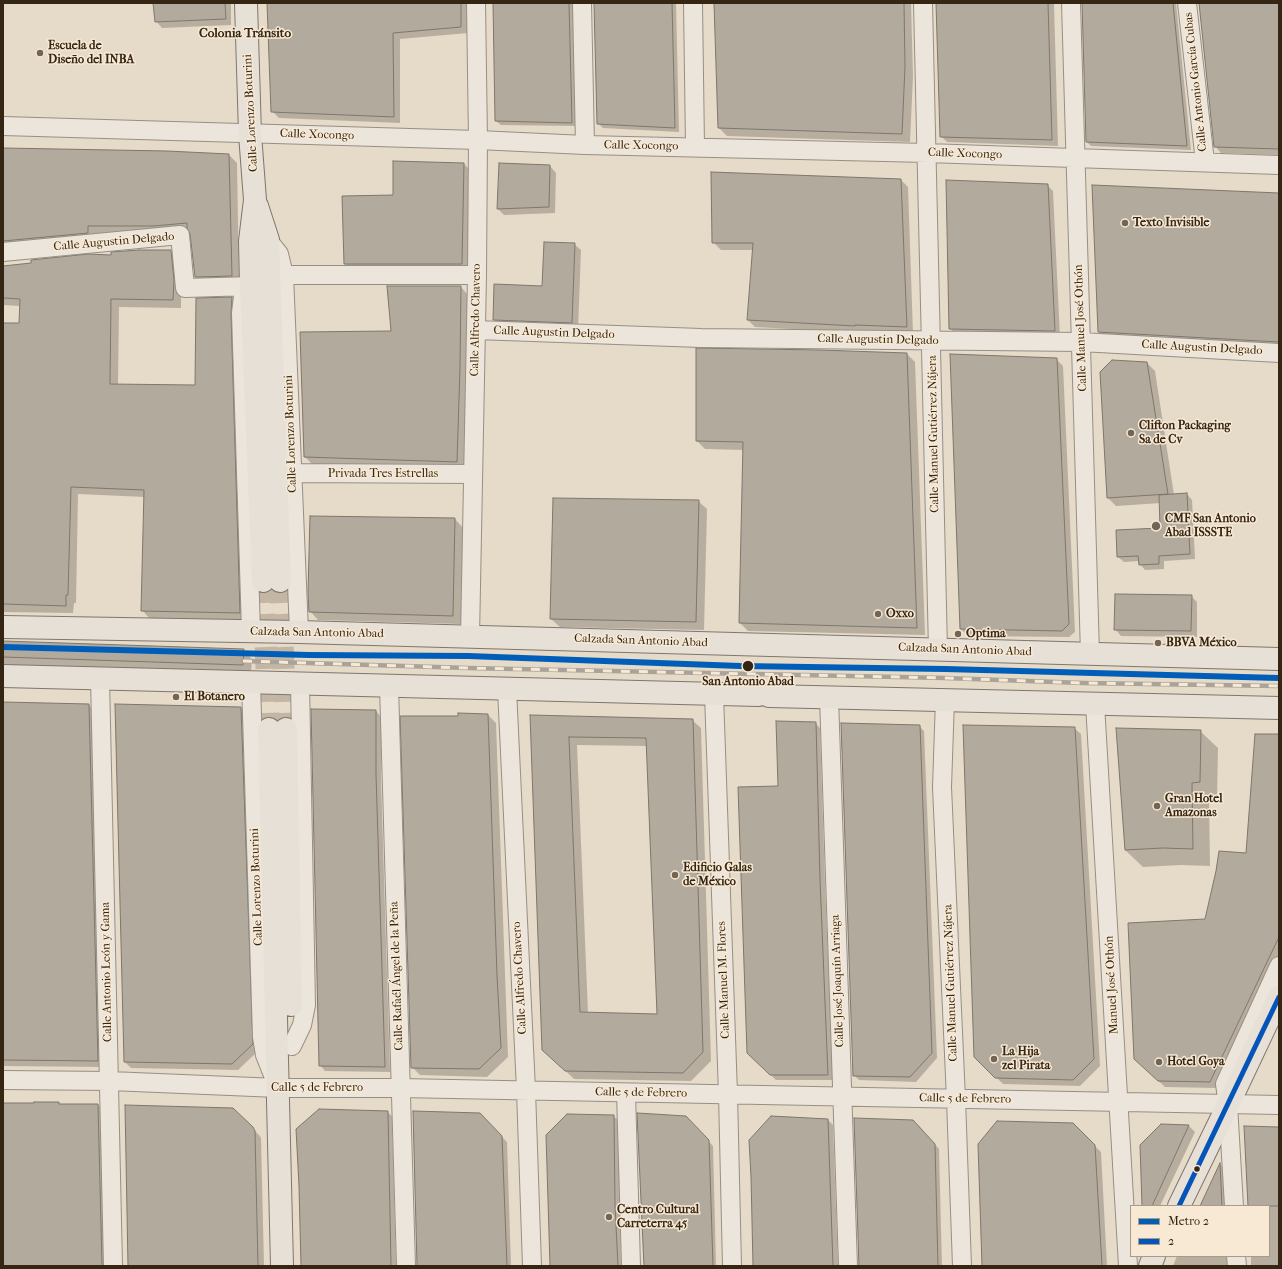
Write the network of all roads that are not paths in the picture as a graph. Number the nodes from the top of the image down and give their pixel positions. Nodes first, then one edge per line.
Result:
1 (246, 3) edge
2 (476, 3) edge
3 (582, 3) edge
4 (693, 3) edge
5 (923, 3) edge
6 (1072, 3) edge
7 (1187, 3) edge
8 (3, 126) edge
9 (250, 134) junction
10 (478, 140) junction
11 (585, 145) junction
12 (695, 147) junction
13 (927, 153) junction
14 (1076, 158) junction
15 (1205, 162) junction
16 (1279, 165) edge
17 (255, 200) junction
18 (268, 240) junction
19 (3, 252) edge
20 (284, 275) junction
21 (477, 275) junction
22 (251, 286) junction
23 (476, 330) junction
24 (931, 341) junction
25 (1081, 342) junction
26 (1279, 353) edge
27 (292, 473) junction
28 (473, 474) junction
29 (3, 627) edge
30 (251, 631) junction
31 (299, 632) junction
32 (470, 637) junction
33 (938, 650) junction
34 (1090, 654) junction
35 (1279, 659) edge
36 (3, 676) edge
37 (100, 679) junction
38 (251, 683) junction
39 (300, 683) junction
40 (388, 686) junction
41 (506, 689) junction
42 (714, 694) junction
43 (828, 697) junction
44 (945, 699) junction
45 (1096, 704) junction
46 (1279, 708) edge
47 (1279, 966) edge
48 (1279, 997) edge
49 (292, 1046) junction
50 (3, 1080) edge
51 (110, 1081) junction
52 (278, 1088) junction
53 (400, 1088) junction
54 (526, 1090) junction
55 (626, 1093) junction
56 (728, 1094) junction
57 (842, 1096) junction
58 (956, 1099) junction
59 (1119, 1102) junction
60 (1228, 1105) junction
61 (1279, 1105) edge
62 (1179, 1205) edge
63 (1234, 1205) edge
64 (113, 1266) edge
65 (282, 1266) edge
66 (406, 1266) edge
67 (532, 1266) edge
68 (631, 1266) edge
69 (732, 1266) edge
70 (848, 1266) edge
71 (962, 1266) edge
72 (1128, 1266) edge

1 - 9 main road, Calle Lorenzo Boturini
2 - 10 street, Calle Alfredo Chavero
3 - 11 street
4 - 12 street
5 - 13 street, Calle Manuel Gutiérrez Nájera
6 - 14 street, Calle Manuel José Othón
7 - 15 street, Calle Antonio García Cubas
8 - 9 street, Calle Xocongo
9 - 10 street, Calle Xocongo
9 - 17 main road, Calle Lorenzo Boturini
10 - 11 street, Calle Xocongo
10 - 21 street, Calle Alfredo Chavero
11 - 12 street, Calle Xocongo
12 - 13 street, Calle Xocongo
13 - 14 street, Calle Xocongo
13 - 24 street, Calle Manuel Gutiérrez Nájera
14 - 15 street, Calle Xocongo
14 - 25 street, Calle Manuel José Othón
15 - 16 street, Calle Xocongo
17 - 18 main road, Calle Lorenzo Boturini
17 - 22 main road, Calle Lorenzo Boturini
18 - 20 street, Calle Lorenzo Boturini
18 - 22 main road, Calle Lorenzo Boturini
19 - 22 street, Calle Augustin Delgado
20 - 21 street
20 - 27 street, Calle Lorenzo Boturini
21 - 23 street, Calle Alfredo Chavero
22 - 30 street, Calle Lorenzo Boturini
23 - 24 street, Calle Augustin Delgado
23 - 28 street, Calle Alfredo Chavero
24 - 25 street, Calle Augustin Delgado
24 - 33 street, Calle Manuel Gutiérrez Nájera
25 - 26 street, Calle Augustin Delgado
25 - 34 street, Calle Manuel José Othón
27 - 28 street, Privada Tres Estrellas
27 - 31 street, Calle Lorenzo Boturini
28 - 32 street, Calle Alfredo Chavero
29 - 30 main road, Calzada San Antonio Abad
30 - 31 main road, Calzada San Antonio Abad
31 - 32 main road, Calzada San Antonio Abad
32 - 33 main road, Calzada San Antonio Abad
33 - 34 main road, Calzada San Antonio Abad
34 - 35 main road, Calzada San Antonio Abad
36 - 37 main road
37 - 38 main road
37 - 51 street, Calle Antonio León y Gama
38 - 39 main road
38 - 52 street, Calle Lorenzo Boturini
39 - 40 main road
39 - 49 street, Calle Lorenzo Boturini
40 - 41 main road
40 - 53 street, Calle Rafaél Ángel de la Peña
41 - 42 main road
41 - 54 street, Calle Alfredo Chavero
42 - 43 main road
42 - 56 street, Calle Manuel M. Flores
43 - 44 main road
43 - 57 street, Calle José Joaquín Arriaga
44 - 45 main road
44 - 58 street, Calle Manuel Gutiérrez Nájera
45 - 46 main road
45 - 59 street, Manuel José Othón
47 - 60 street
48 - 60 main road
49 - 52 main road, Calle Lorenzo Boturini
49 - 52 main road, Calle Lorenzo Boturini
50 - 51 street, Calle 5 de Febrero
51 - 52 street, Calle 5 de Febrero
51 - 64 street, Calle Antonio León y Gama
52 - 53 street, Calle 5 de Febrero
52 - 65 main road, Calle Lorenzo Boturini
53 - 54 street, Calle 5 de Febrero
53 - 66 street, Calle Rafaél Ángel de la Peña
54 - 55 street, Calle 5 de Febrero
54 - 67 street, Calle Alfredo Chavero
55 - 56 street, Calle 5 de Febrero
55 - 68 street
56 - 57 street, Calle 5 de Febrero
56 - 69 street, Calle Manuel M. Flores
57 - 58 street, Calle 5 de Febrero
57 - 70 street, Calle José Joaquín Arriaga
58 - 59 street, Calle 5 de Febrero
58 - 71 street, Calle Manuel Gutiérrez Nájera
59 - 60 street, Calle 5 de Febrero
59 - 72 street, Manuel José Othón
60 - 61 street, Calle 5 de Febrero
60 - 62 main road
60 - 63 street

